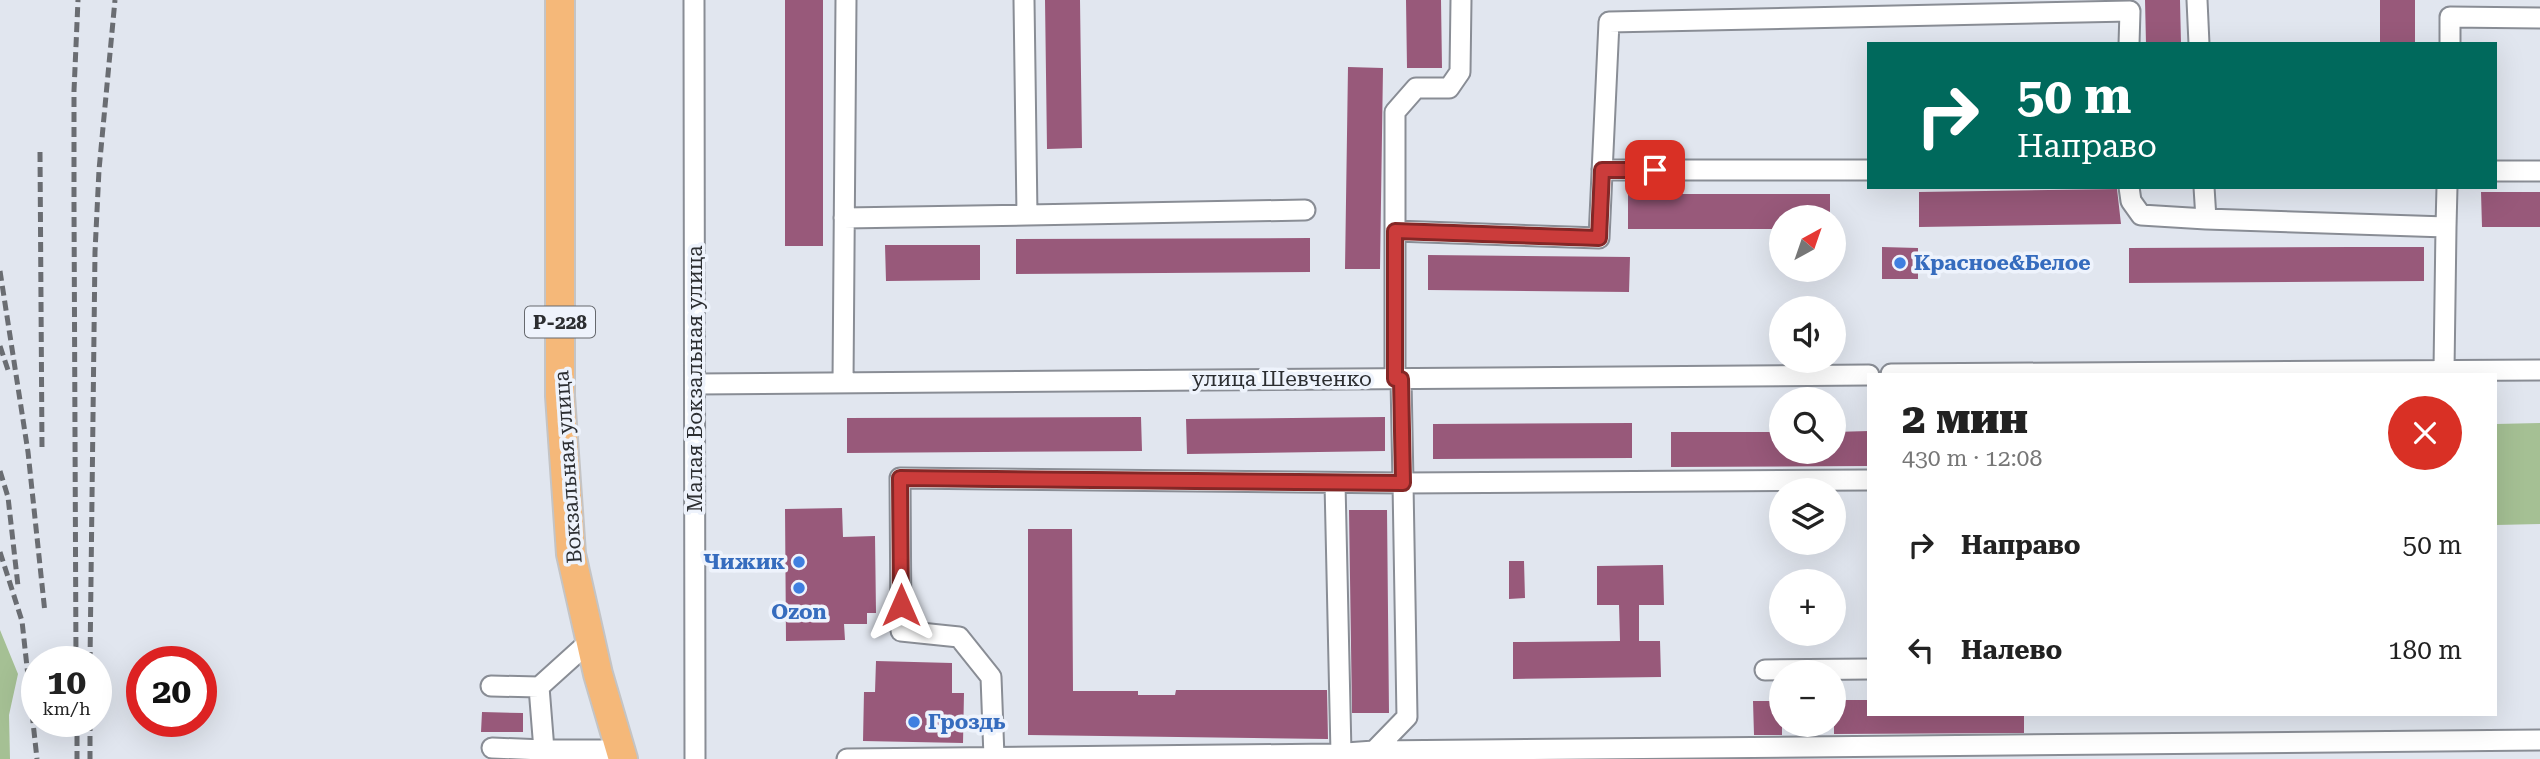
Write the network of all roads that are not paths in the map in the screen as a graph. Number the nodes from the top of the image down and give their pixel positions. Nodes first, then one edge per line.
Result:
1 (560, 0) edge
2 (694, 0) edge
3 (846, 0) edge
4 (1024, 0) edge
5 (1461, 0) edge
6 (2197, 0) edge
7 (2540, 18) edge
8 (2129, 42) edge
9 (2199, 42) edge
10 (2450, 42) edge
11 (1602, 170) junction
12 (1867, 170) edge
13 (2497, 171) edge
14 (2540, 171) edge
15 (2129, 189) edge
16 (2204, 189) edge
17 (2447, 189) edge
18 (1306, 211) dead end
19 (1027, 215) junction
20 (844, 218) junction
21 (2206, 219) junction
22 (2446, 227) junction
23 (1395, 231) junction
24 (2444, 370) junction
25 (2540, 370) edge
26 (2218, 373) edge
27 (1867, 375) edge
28 (1398, 379) junction
29 (842, 383) junction
30 (696, 384) junction
31 (1867, 480) edge
32 (1335, 482) junction
33 (1403, 483) junction
34 (590, 640) junction
35 (1867, 669) edge
36 (1765, 670) dead end
37 (491, 686) dead end
38 (539, 687) junction
39 (2540, 740) edge
40 (492, 748) dead end
41 (544, 750) junction
42 (1374, 751) junction
43 (1341, 753) junction
44 (626, 756) edge
45 (1321, 756) edge
46 (994, 757) junction
47 (1248, 757) edge
48 (902, 758) edge
49 (1049, 758) edge
50 (695, 759) edge
51 (848, 759) edge

1 - 34 highway, Вокзальная улица / Р-228
2 - 30 street, Малая Вокзальная улица
3 - 20 street
4 - 19 street
5 - 23 street
6 - 9 street
7 - 10 street
8 - 11 street
11 - 12 street
11 - 23 street
13 - 14 street
15 - 21 street
16 - 21 street
17 - 22 street
18 - 19 street
19 - 20 street
20 - 29 street
21 - 22 street
22 - 24 street
23 - 28 street
24 - 25 street
24 - 26 street
27 - 28 street, улица Шевченко
28 - 29 street, улица Шевченко
28 - 33 street
29 - 30 street, улица Шевченко
30 - 50 street, Малая Вокзальная улица
31 - 33 street
32 - 33 street
32 - 43 street
32 - 46 street
33 - 42 street
34 - 38 street
34 - 44 highway, Вокзальная улица / Р-228
35 - 36 street
37 - 38 street
38 - 41 street
39 - 42 street
40 - 41 street
41 - 44 street
42 - 43 street
43 - 45 street
45 - 47 street
46 - 48 street
46 - 49 street
47 - 49 street
48 - 51 street

